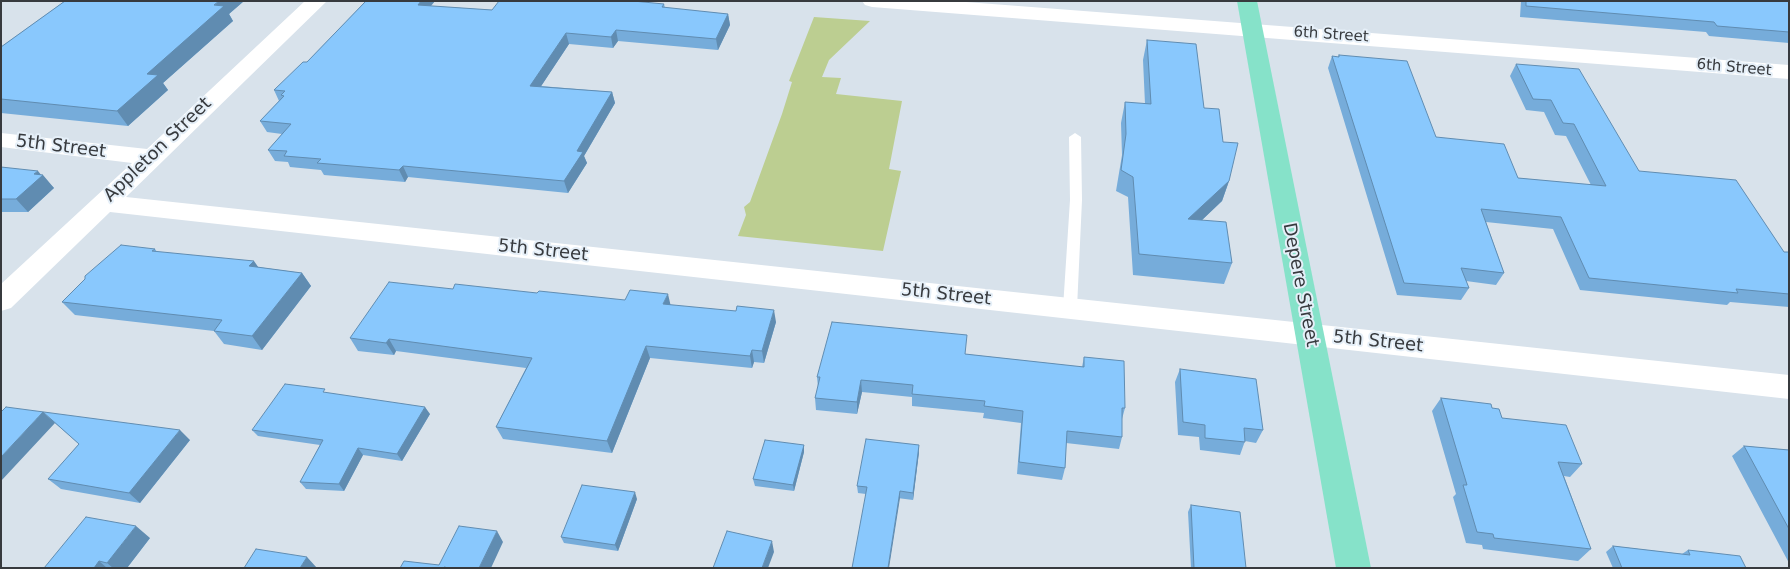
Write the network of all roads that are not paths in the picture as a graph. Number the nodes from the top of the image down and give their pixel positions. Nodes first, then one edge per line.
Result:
1 (317, 1) edge
2 (872, 1) edge
3 (1247, 1) edge
4 (1252, 31) junction
5 (1789, 72) edge
6 (1075, 137) dead end
7 (1, 140) edge
8 (150, 157) junction
9 (103, 203) junction
10 (1, 300) edge
11 (1070, 308) junction
12 (1309, 334) junction
13 (1789, 387) edge
14 (1354, 568) edge

1 - 8 street, Appleton Street
2 - 4 street, 6th Street
3 - 4 main road, Depere Street
4 - 5 street, 6th Street
4 - 12 main road, Depere Street
6 - 11 lane
7 - 8 street, 5th Street
8 - 9 street, Appleton Street
9 - 10 street, Appleton Street
9 - 11 street, 5th Street
11 - 12 street, 5th Street
12 - 13 street, 5th Street
12 - 14 main road, Depere Street

